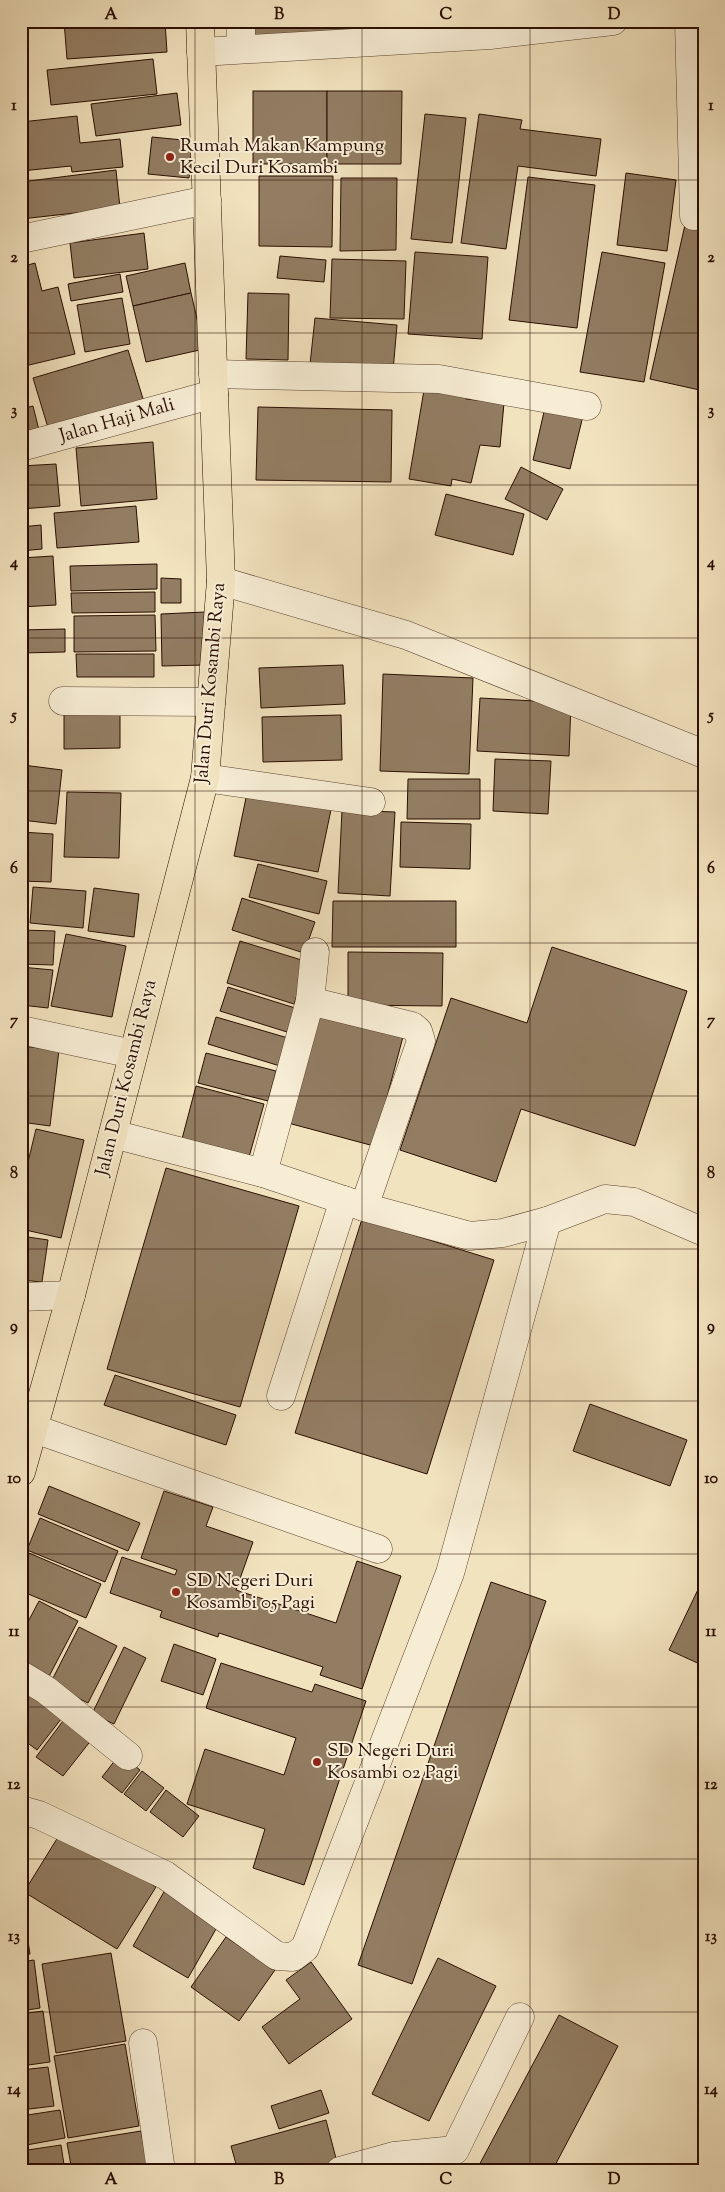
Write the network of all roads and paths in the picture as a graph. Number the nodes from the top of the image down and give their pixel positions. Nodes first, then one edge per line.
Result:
1 (200, 21) edge
2 (241, 21) edge
3 (613, 21) edge
4 (689, 21) edge
5 (490, 28) edge
6 (241, 49) junction
7 (201, 52) junction
8 (207, 200) junction
9 (694, 216) dead end
10 (21, 239) edge
11 (213, 384) junction
12 (587, 406) dead end
13 (21, 448) edge
14 (221, 581) junction
15 (63, 701) dead end
16 (211, 702) junction
17 (704, 754) edge
18 (205, 778) junction
19 (371, 802) dead end
20 (315, 952) dead end
21 (310, 1001) junction
22 (21, 1030) edge
23 (133, 1054) junction
24 (113, 1134) junction
25 (263, 1173) junction
26 (354, 1203) junction
27 (547, 1220) junction
28 (704, 1232) edge
29 (71, 1295) junction
30 (21, 1297) edge
31 (281, 1396) dead end
32 (32, 1428) junction
33 (21, 1472) edge
34 (378, 1549) dead end
35 (21, 1675) edge
36 (128, 1756) dead end
37 (21, 1810) edge
38 (520, 2017) dead end
39 (143, 2042) dead end
40 (452, 2160) edge
41 (161, 2171) edge
42 (340, 2171) edge

1 - 7 main road, Jalan Duri Kosambi Raya
2 - 6 street
3 - 5 street
4 - 9 street
5 - 6 street
6 - 7 street
7 - 8 main road, Jalan Duri Kosambi Raya
8 - 10 street
8 - 11 main road, Jalan Duri Kosambi Raya
11 - 12 street, Jalan Haji Mali
11 - 13 street, Jalan Haji Mali
11 - 14 main road, Jalan Duri Kosambi Raya
14 - 16 main road, Jalan Duri Kosambi Raya
14 - 17 street
15 - 16 street
16 - 18 main road, Jalan Duri Kosambi Raya
18 - 19 street
18 - 23 main road, Jalan Duri Kosambi Raya
20 - 21 street
21 - 25 street
21 - 26 street
22 - 23 street
23 - 24 main road, Jalan Duri Kosambi Raya
24 - 25 street
24 - 29 main road, Jalan Duri Kosambi Raya
25 - 26 street
26 - 27 street
26 - 31 street
27 - 28 street
27 - 37 street
29 - 30 street
29 - 32 main road, Jalan Duri Kosambi Raya
32 - 33 main road, Jalan Duri Kosambi Raya
32 - 34 street
35 - 36 street
38 - 40 street
39 - 41 street
40 - 42 street

